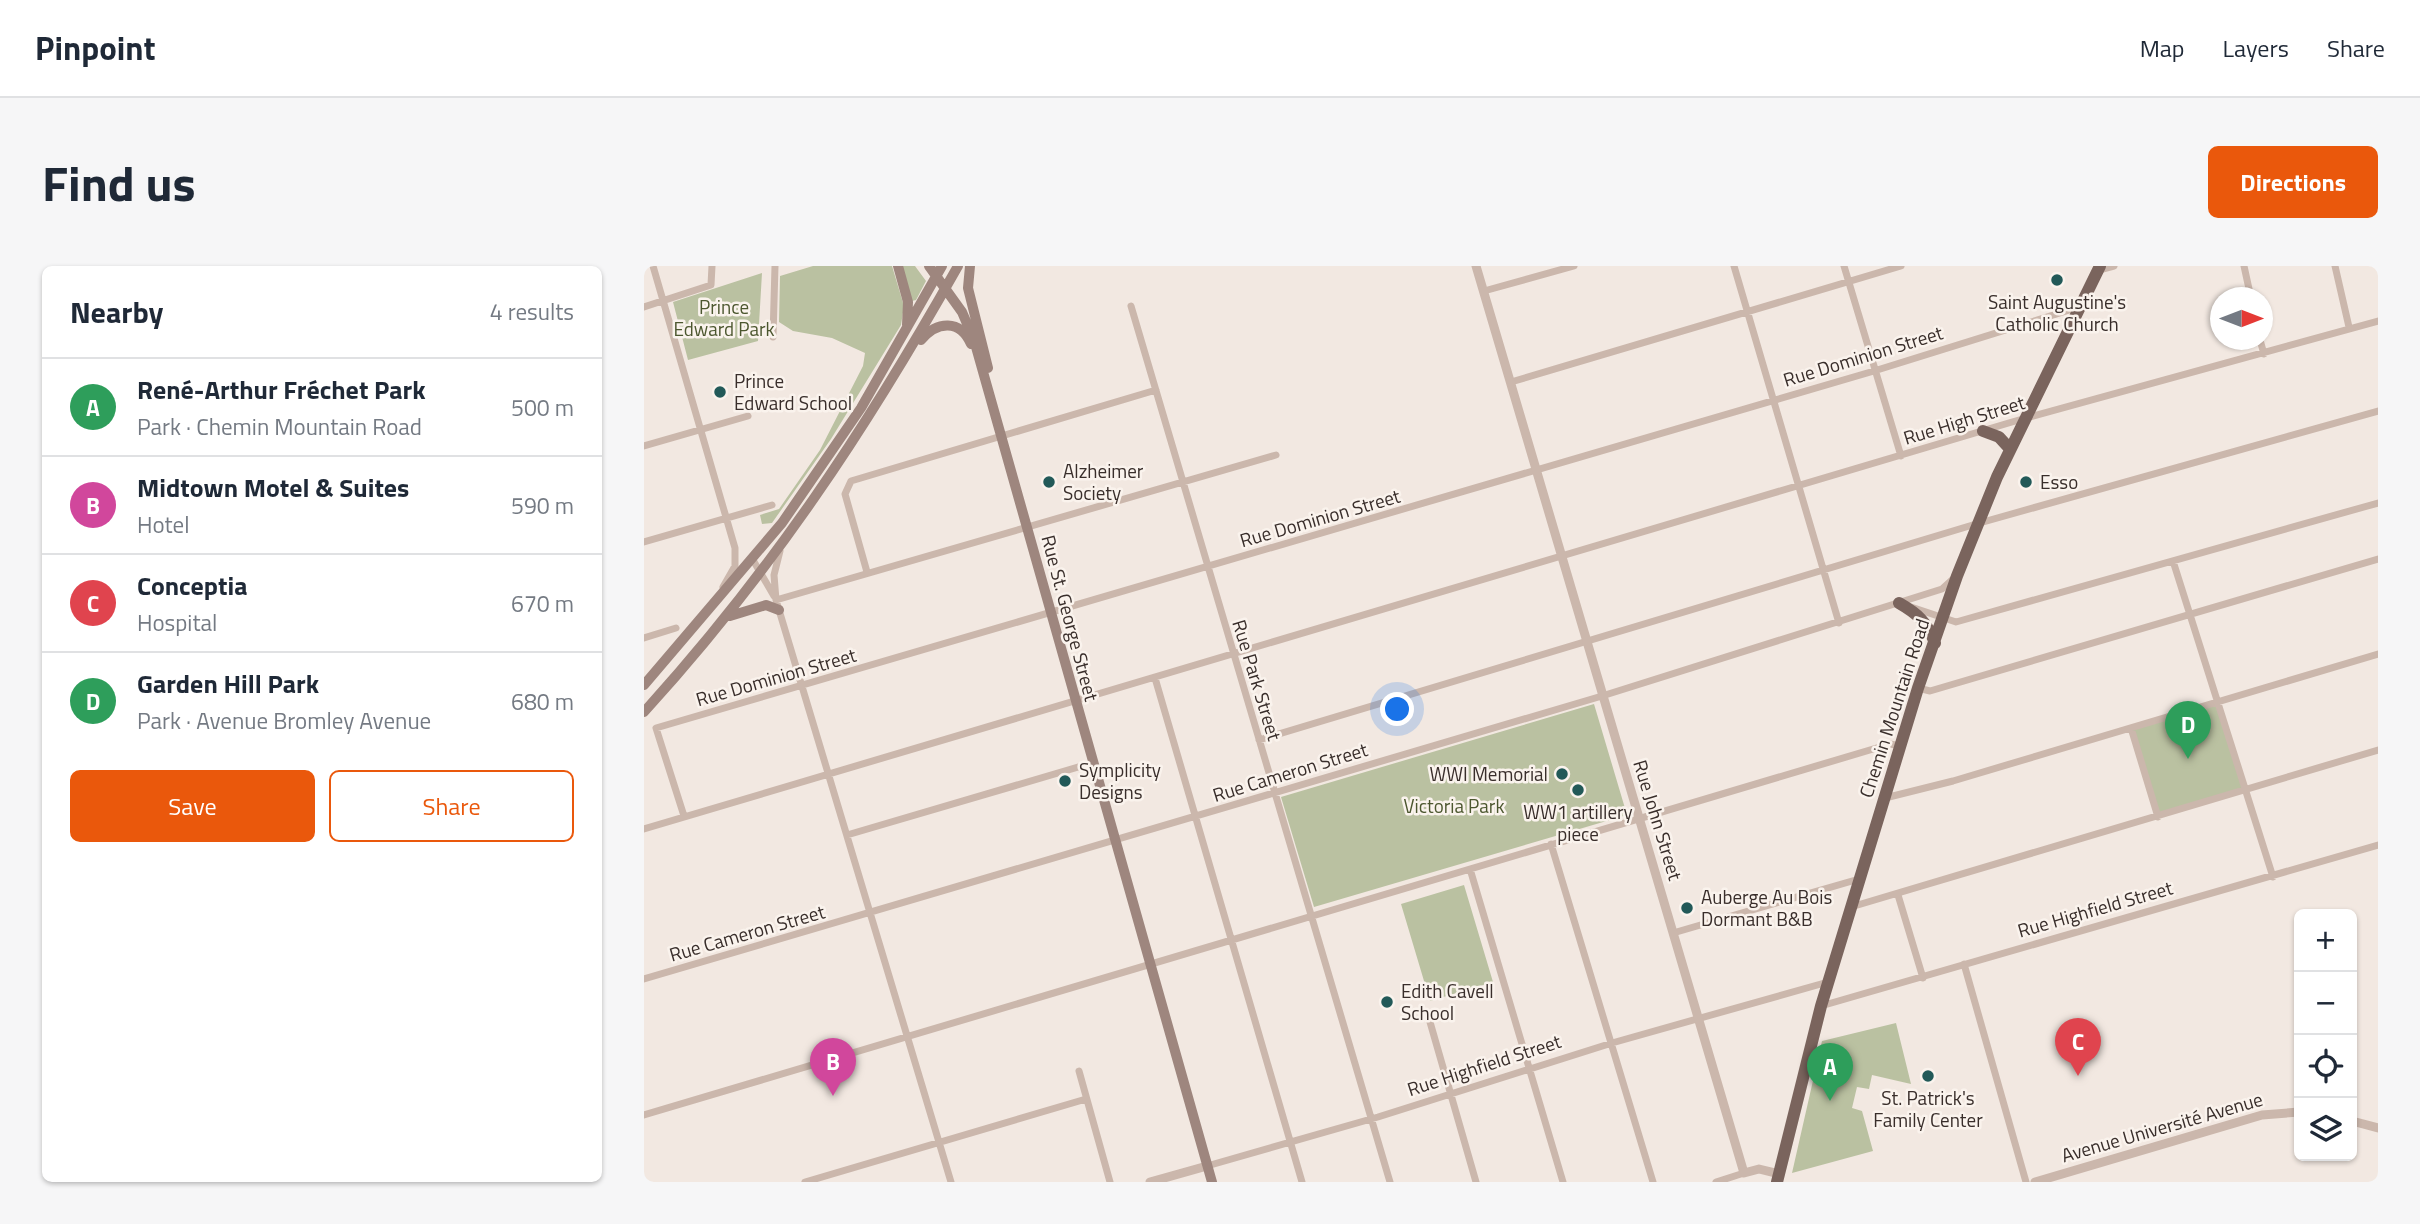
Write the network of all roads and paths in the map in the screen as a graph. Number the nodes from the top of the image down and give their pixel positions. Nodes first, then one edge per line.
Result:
1 (653, 266) edge
2 (712, 266) edge
3 (775, 266) edge
4 (898, 266) edge
5 (958, 266) edge
6 (970, 266) edge
7 (1476, 266) edge
8 (1574, 266) edge
9 (1734, 266) edge
10 (1844, 266) edge
11 (1901, 266) edge
12 (2114, 266) edge
13 (2244, 266) edge
14 (2334, 266) edge
15 (2099, 268) edge
16 (936, 269) edge
17 (1849, 281) junction
18 (2249, 287) edge
19 (945, 288) junction
20 (1484, 291) junction
21 (663, 300) junction
22 (1131, 306) dead end
23 (644, 307) edge
24 (2079, 307) junction
25 (1747, 311) junction
26 (2378, 321) edge
27 (2349, 327) junction
28 (905, 333) junction
29 (773, 337) dead end
30 (2263, 350) edge
31 (2264, 354) junction
32 (901, 367) junction
33 (1874, 371) junction
34 (1511, 382) junction
35 (1156, 390) junction
36 (990, 392) junction
37 (1773, 399) junction
38 (2378, 411) edge
39 (748, 416) dead end
40 (2025, 418) junction
41 (699, 430) junction
42 (1983, 431) junction
43 (1002, 437) junction
44 (644, 446) edge
45 (2010, 449) junction
46 (1276, 455) dead end
47 (1900, 456) junction
48 (1536, 470) junction
49 (1182, 481) junction
50 (1799, 487) junction
51 (2378, 503) edge
52 (772, 505) dead end
53 (726, 519) junction
54 (1976, 524) junction
55 (1026, 525) junction
56 (644, 542) edge
57 (782, 547) junction
58 (1562, 558) junction
59 (2378, 559) edge
60 (753, 560) junction
61 (2174, 561) junction
62 (1207, 567) junction
63 (1824, 570) junction
64 (867, 572) junction
65 (762, 573) junction
66 (1957, 576) junction
67 (1899, 603) junction
68 (778, 605) junction
69 (710, 609) junction
70 (1050, 612) junction
71 (2190, 613) junction
72 (1944, 616) junction
73 (725, 619) junction
74 (1839, 623) junction
75 (676, 628) dead end
76 (644, 638) edge
77 (1588, 643) junction
78 (1935, 643) junction
79 (2378, 654) edge
80 (1233, 656) junction
81 (1155, 678) junction
82 (644, 685) edge
83 (803, 687) junction
84 (1919, 688) junction
85 (1602, 696) junction
86 (1074, 699) junction
87 (2219, 702) junction
88 (644, 712) edge
89 (2131, 728) junction
90 (1259, 740) junction
91 (1901, 746) junction
92 (2378, 750) edge
93 (1092, 763) junction
94 (829, 774) junction
95 (2246, 789) junction
96 (1274, 792) junction
97 (1885, 798) junction
98 (684, 816) junction
99 (1195, 817) junction
100 (2158, 817) junction
101 (1638, 818) junction
102 (644, 829) edge
103 (847, 835) junction
104 (1115, 840) junction
105 (1551, 844) junction
106 (2378, 845) edge
107 (1470, 869) junction
108 (2273, 877) junction
109 (1859, 879) junction
110 (1898, 895) junction
111 (1851, 907) junction
112 (872, 914) junction
113 (1310, 916) junction
114 (1673, 933) junction
115 (1230, 940) junction
116 (1149, 963) junction
117 (1964, 964) junction
118 (1923, 978) junction
119 (644, 979) edge
120 (1828, 982) junction
121 (1821, 1006) junction
122 (1698, 1020) junction
123 (1430, 1022) dead end
124 (909, 1036) junction
125 (1612, 1043) junction
126 (1529, 1069) junction
127 (1079, 1071) dead end
128 (1448, 1094) junction
129 (1086, 1099) junction
130 (2294, 1112) edge
131 (644, 1115) edge
132 (1371, 1119) junction
133 (2357, 1122) edge
134 (2378, 1128) edge
135 (1289, 1142) junction
136 (939, 1143) junction
137 (1207, 1166) junction
138 (1744, 1173) junction
139 (1778, 1178) edge
140 (805, 1182) edge
141 (951, 1182) edge
142 (1110, 1182) edge
143 (1150, 1182) edge
144 (1212, 1182) edge
145 (1301, 1182) edge
146 (1390, 1182) edge
147 (1476, 1182) edge
148 (1563, 1182) edge
149 (1653, 1182) edge
150 (1716, 1182) edge
151 (2026, 1182) edge
152 (2035, 1182) edge

1 - 21 street
2 - 21 street
3 - 29 street
4 - 28 main road
5 - 19 main road
6 - 36 main road
7 - 20 street, Rue John Street
8 - 20 street
9 - 25 street
10 - 17 street
11 - 17 street
12 - 15 street
13 - 18 street
14 - 27 street
15 - 24 main road, Chemin Mountain Road
16 - 19 main road, Rue St. George Street
16 - 28 main road
17 - 25 street
17 - 33 street
19 - 32 main road
19 - 36 main road, Rue St. George Street
20 - 34 street, Rue John Street
21 - 23 street
21 - 41 street
22 - 35 street, Rue Park Street
24 - 33 street, Rue Dominion Street
24 - 40 main road, Chemin Mountain Road
25 - 34 street
25 - 37 street
26 - 27 street, Rue High Street
27 - 31 street, Rue High Street
28 - 60 main road
30 - 31 street
31 - 40 street, Rue High Street
32 - 36 main road
32 - 57 main road
33 - 37 street, Rue Dominion Street
33 - 47 street
34 - 48 street, Rue John Street
35 - 43 street
35 - 49 street, Rue Park Street
36 - 43 main road, Rue St. George Street
37 - 48 street, Rue Dominion Street
37 - 50 street
38 - 54 street
39 - 41 street
40 - 42 street, Rue High Street
40 - 45 main road, Chemin Mountain Road
41 - 44 street
41 - 53 street
42 - 45 main road
42 - 47 street, Rue High Street
43 - 55 main road, Rue St. George Street
43 - 64 street
45 - 54 main road, Chemin Mountain Road
46 - 49 street
47 - 50 street, Rue High Street
48 - 58 street, Rue John Street
48 - 62 street, Rue Dominion Street
49 - 55 street
49 - 62 street, Rue Park Street
50 - 58 street, Rue High Street
50 - 63 street
51 - 61 street
52 - 53 street
53 - 56 street
53 - 69 street
54 - 63 street
54 - 66 main road, Chemin Mountain Road
55 - 64 street
55 - 70 main road, Rue St. George Street
57 - 65 main road
57 - 68 street
58 - 77 street, Rue John Street
58 - 80 street, Rue High Street
59 - 71 street
60 - 65 street
60 - 69 main road
61 - 71 street
61 - 72 street
62 - 70 street, Rue Dominion Street
62 - 80 street, Rue Park Street
63 - 74 street
63 - 77 street
64 - 68 street
65 - 68 street
65 - 73 main road
66 - 67 street, Rue Cameron Street
66 - 72 main road, Chemin Mountain Road
67 - 72 street
67 - 74 street, Rue Cameron Street
67 - 78 main road
68 - 73 main road
68 - 83 street
69 - 82 main road
70 - 83 street, Rue Dominion Street
70 - 86 main road, Rue St. George Street
71 - 84 street
71 - 87 street
72 - 78 main road, Chemin Mountain Road
73 - 88 main road
74 - 85 street, Rue Cameron Street
75 - 76 street
77 - 85 street, Rue John Street
77 - 90 street
78 - 84 main road, Chemin Mountain Road
79 - 87 street
80 - 81 street, Rue High Street
80 - 90 street, Rue Park Street
81 - 86 street, Rue High Street
81 - 99 street
83 - 94 street
83 - 98 street, Rue Dominion Street
84 - 91 main road, Chemin Mountain Road
85 - 96 street, Rue Cameron Street
85 - 101 street, Rue John Street
86 - 93 main road, Rue St. George Street
86 - 94 street, Rue High Street
87 - 89 street
87 - 95 street
89 - 97 street
89 - 100 street
90 - 96 street, Rue Park Street
91 - 97 main road, Chemin Mountain Road
91 - 101 street
92 - 95 street
93 - 103 street
93 - 104 main road, Rue St. George Street
94 - 98 street, Rue High Street
94 - 103 street
95 - 100 street
95 - 108 street
96 - 99 street, Rue Cameron Street
96 - 113 street, Rue Park Street
97 - 109 main road, Chemin Mountain Road
98 - 102 street, Rue High Street
99 - 104 street, Rue Cameron Street
99 - 115 street
100 - 110 street
101 - 105 street
101 - 114 street, Rue John Street
103 - 112 street
104 - 112 street, Rue Cameron Street
104 - 116 main road, Rue St. George Street
105 - 107 street
105 - 125 street
106 - 108 street, Rue Highfield Street
107 - 113 street
107 - 126 street
108 - 117 street, Rue Highfield Street
109 - 111 main road, Chemin Mountain Road
109 - 114 street
110 - 111 street
110 - 118 street
111 - 120 main road, Chemin Mountain Road
112 - 119 street, Rue Cameron Street
112 - 124 street
113 - 115 street
113 - 132 street, Rue Park Street
114 - 122 street, Rue John Street
115 - 116 street
115 - 135 street
116 - 124 street
116 - 137 main road, Rue St. George Street
117 - 118 street, Rue Highfield Street
117 - 151 street
118 - 121 street, Rue Highfield Street
120 - 121 main road, Chemin Mountain Road
120 - 122 street, Rue Highfield Street
121 - 139 main road, Chemin Mountain Road
122 - 125 street, Rue Highfield Street
122 - 138 street, Rue John Street
123 - 128 street
124 - 131 street
124 - 136 street
125 - 126 street, Rue Highfield Street
125 - 149 street
126 - 128 street, Rue Highfield Street
126 - 148 street
127 - 129 street
128 - 132 street, Rue Highfield Street
128 - 147 street
129 - 136 street
129 - 142 street
130 - 152 street, Avenue Université Avenue
132 - 135 street, Rue Highfield Street
132 - 146 street, Rue Park Street
133 - 134 street
135 - 137 street, Rue Highfield Street
135 - 145 street
136 - 140 street
136 - 141 street
137 - 143 street, Rue Highfield Street
137 - 144 main road, Rue St. George Street
138 - 139 street
138 - 150 street

